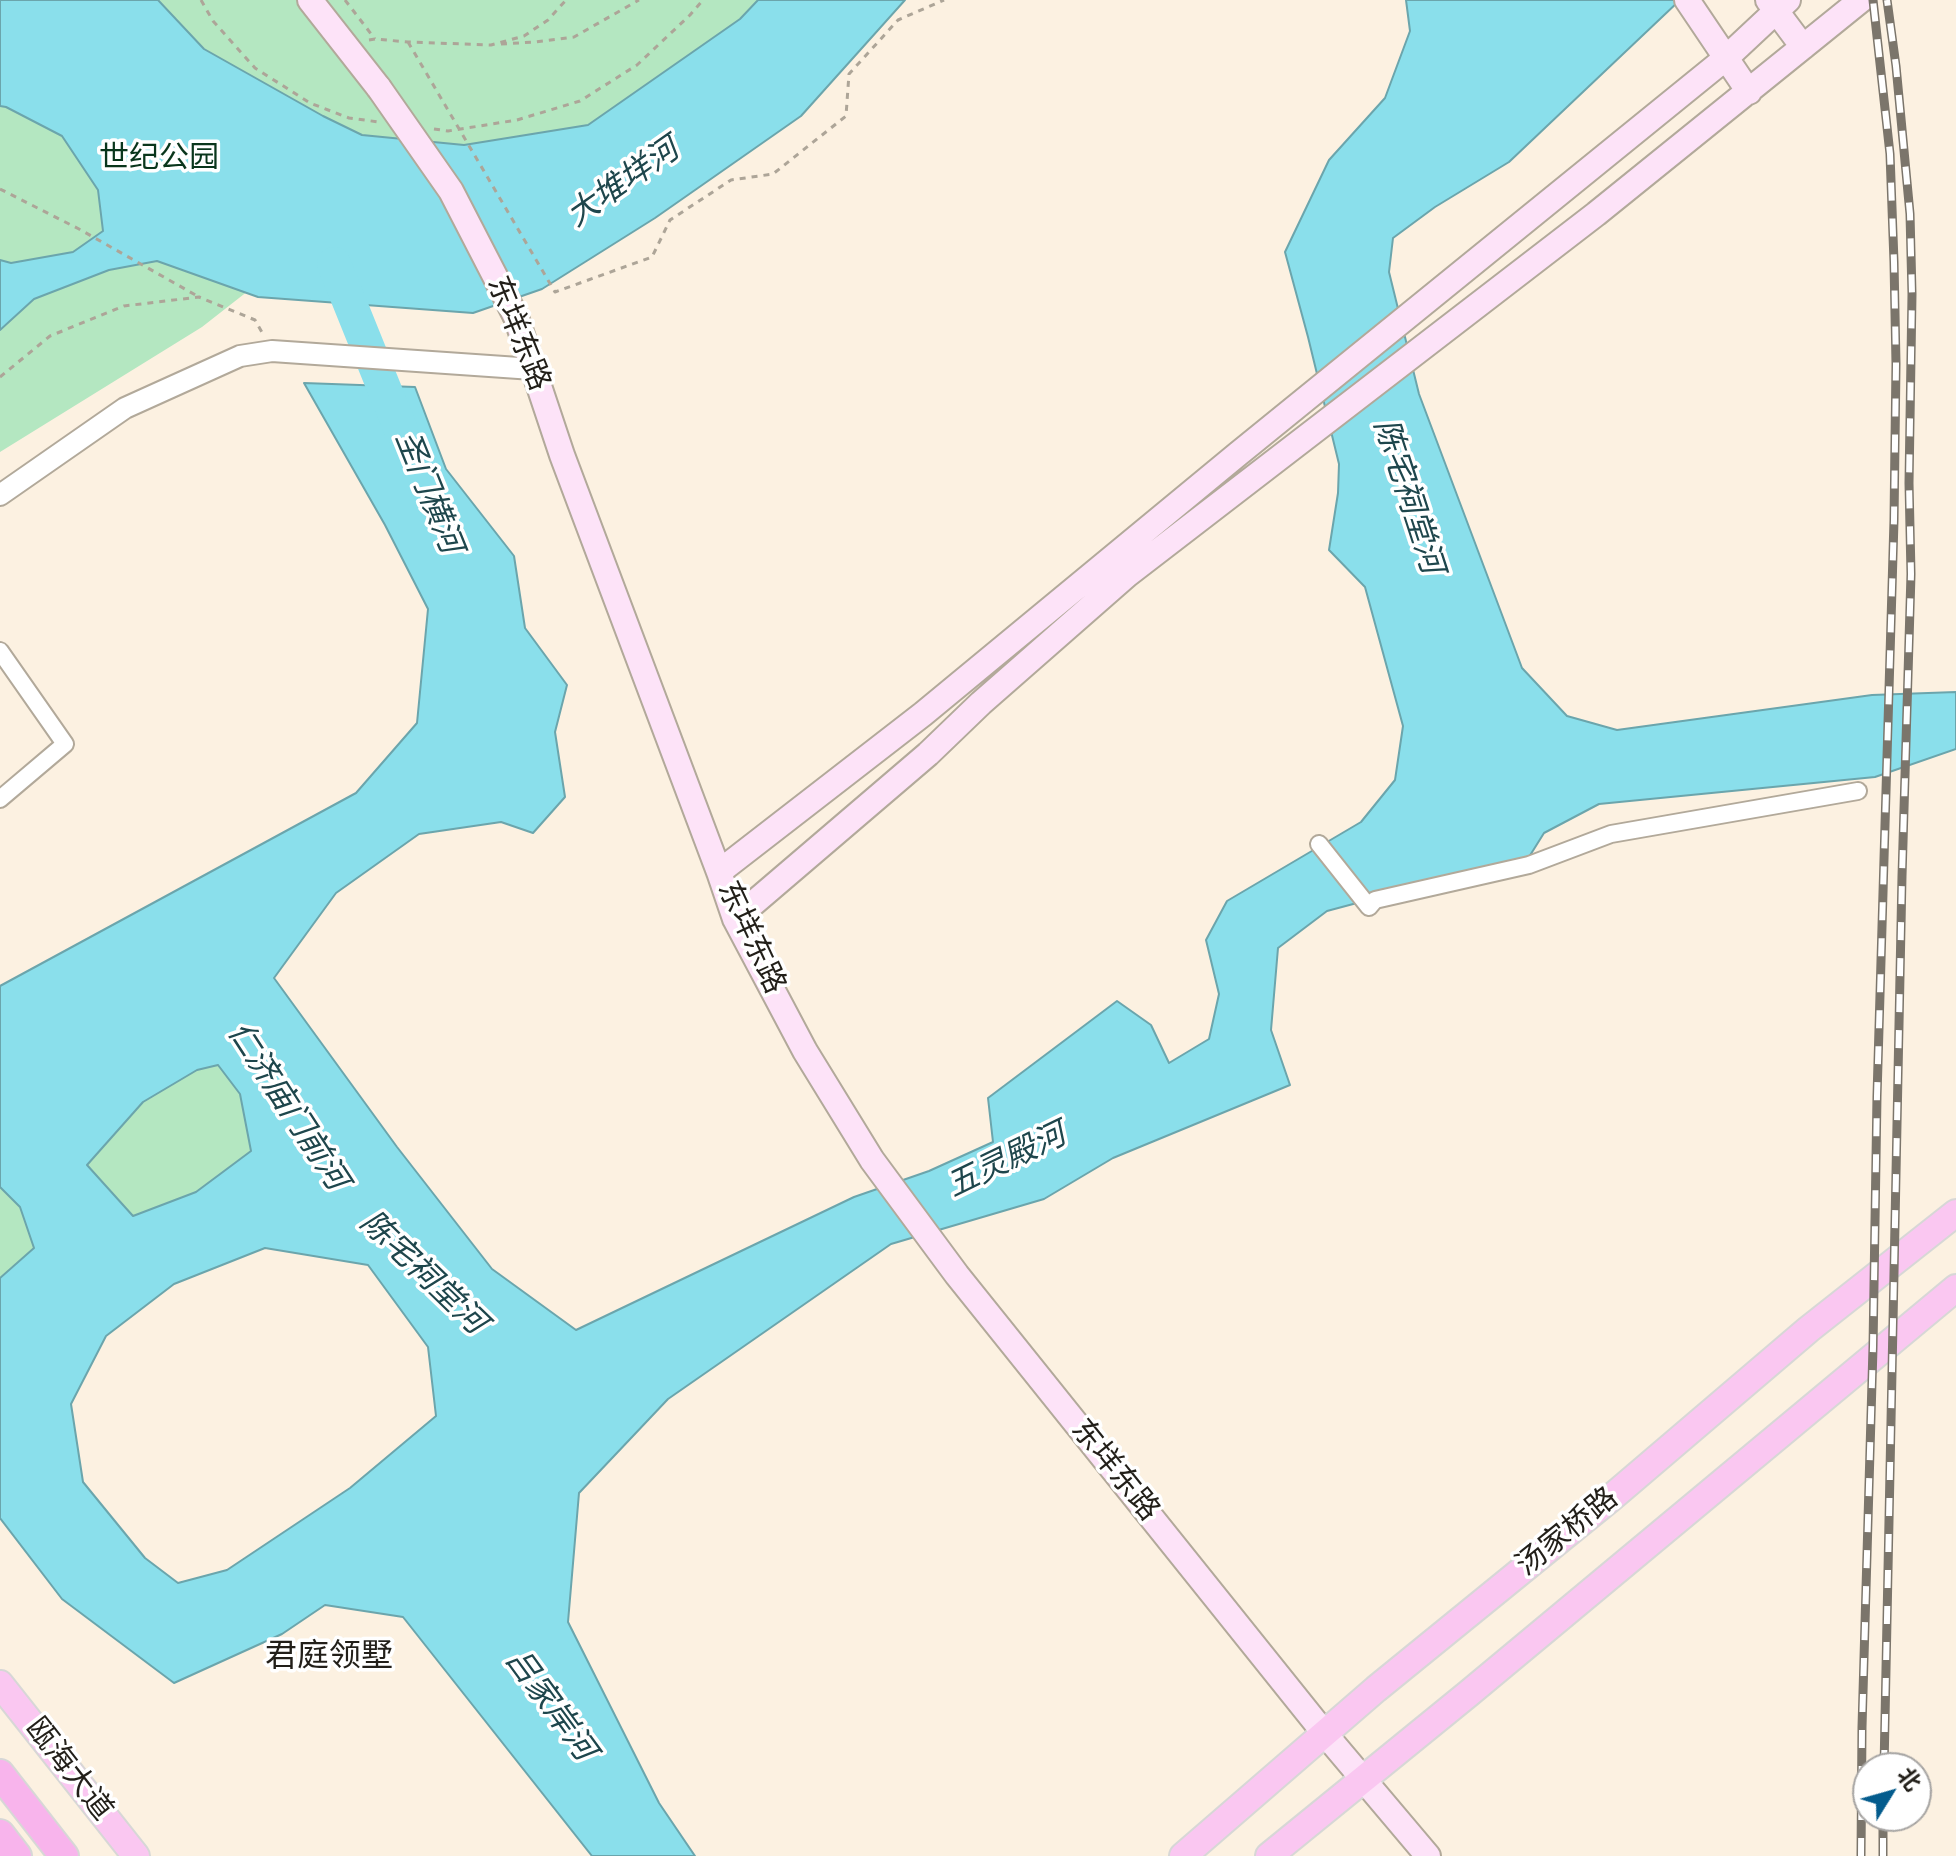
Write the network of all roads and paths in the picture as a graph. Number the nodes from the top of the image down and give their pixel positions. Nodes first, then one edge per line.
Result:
1 (201, 0) edge
2 (310, 0) edge
3 (345, 0) edge
4 (566, 0) edge
5 (639, 0) edge
6 (703, 0) edge
7 (944, 0) edge
8 (1861, 0) edge
9 (1690, 4) edge
10 (1777, 4) edge
11 (375, 39) junction
12 (408, 42) junction
13 (491, 45) junction
14 (345, 46) junction
15 (1803, 47) junction
16 (1726, 58) junction
17 (1749, 92) junction
18 (391, 124) dead end
19 (434, 129) dead end
20 (459, 129) junction
21 (0, 189) edge
22 (199, 297) junction
23 (272, 351) junction
24 (533, 369) junction
25 (0, 377) edge
26 (0, 495) edge
27 (0, 651) edge
28 (1858, 791) dead end
29 (0, 799) edge
30 (1319, 844) dead end
31 (719, 872) junction
32 (735, 919) junction
33 (1956, 1213) edge
34 (1956, 1288) edge
35 (0, 1684) edge
36 (1325, 1734) junction
37 (0, 1774) edge
38 (1363, 1779) junction
39 (0, 1834) edge
40 (17, 1856) edge
41 (64, 1856) edge
42 (136, 1856) edge
43 (1183, 1856) edge
44 (1269, 1856) edge
45 (1428, 1856) edge

1 - 18 path
2 - 14 main road, 东垟东路
3 - 11 path
4 - 13 path
5 - 13 path
6 - 20 path
7 - 20 path
8 - 15 main road
9 - 16 main road
10 - 15 main road
10 - 16 main road
11 - 12 path
11 - 14 path
12 - 13 path
12 - 20 path
14 - 24 main road, 东垟东路, bridge
15 - 17 main road
16 - 17 main road
16 - 31 main road
17 - 32 main road
19 - 20 path
21 - 22 path
22 - 23 path
22 - 25 path
23 - 24 street
23 - 26 street
24 - 31 main road, 东垟东路
27 - 29 street
28 - 30 street
31 - 32 main road, 东垟东路
32 - 36 main road, 东垟东路
33 - 36 main road, 汤家桥路
34 - 38 main road, 汤家桥路
35 - 42 main road, 瓯海大道
36 - 38 main road, 东垟东路
36 - 43 main road, 汤家桥路
37 - 41 highway
38 - 44 main road, 汤家桥路
38 - 45 main road, 东垟东路
39 - 40 highway

